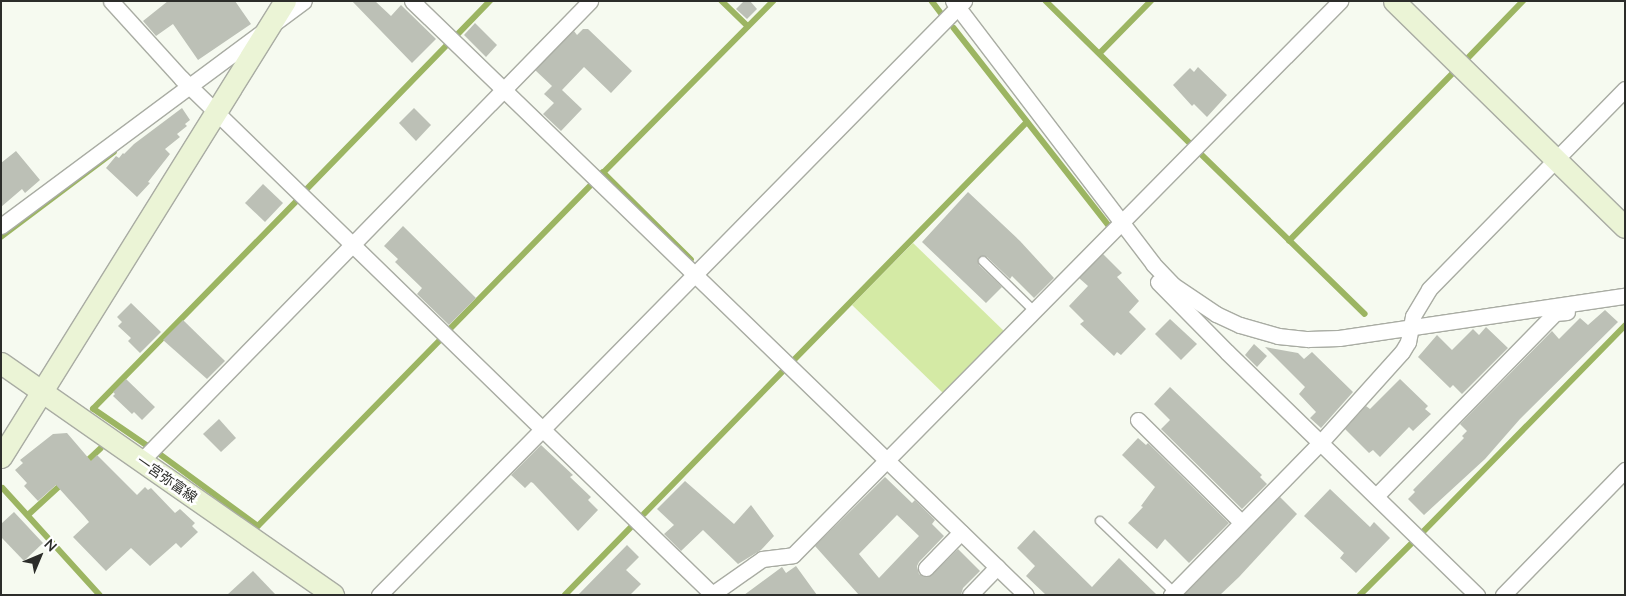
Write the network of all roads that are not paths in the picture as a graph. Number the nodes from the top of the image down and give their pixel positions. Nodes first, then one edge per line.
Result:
1 (111, 1) edge
2 (285, 1) edge
3 (304, 1) edge
4 (412, 1) edge
5 (590, 1) edge
6 (941, 1) edge
7 (1340, 1) edge
8 (1394, 1) edge
9 (956, 6) edge
10 (266, 29) junction
11 (190, 85) junction
12 (1625, 89) edge
13 (504, 90) junction
14 (217, 111) junction
15 (1555, 160) junction
16 (22, 209) junction
17 (1, 215) edge
18 (1119, 225) junction
19 (1, 226) edge
20 (1625, 227) edge
21 (352, 244) junction
22 (983, 261) dead end
23 (694, 274) junction
24 (1625, 296) edge
25 (1625, 304) edge
26 (1034, 311) junction
27 (1411, 329) junction
28 (1, 363) edge
29 (41, 391) junction
30 (1138, 420) dead end
31 (544, 430) junction
32 (1320, 443) junction
33 (1, 457) edge
34 (141, 461) junction
35 (887, 461) junction
36 (1625, 470) edge
37 (1376, 496) junction
38 (1100, 521) dead end
39 (1241, 522) junction
40 (961, 532) junction
41 (998, 567) junction
42 (926, 568) dead end
43 (322, 592) edge
44 (1172, 593) edge
45 (711, 594) edge
46 (380, 595) edge
47 (970, 595) edge
48 (1026, 595) edge
49 (1477, 595) edge
50 (1503, 595) edge

1 - 11 street
2 - 10 street
3 - 10 street
4 - 13 street
5 - 13 street
6 - 9 street
7 - 18 street
8 - 15 street
9 - 18 street
9 - 23 street
10 - 11 street
10 - 14 street
11 - 14 street
11 - 16 street
12 - 15 street
13 - 21 street
13 - 23 street
14 - 21 street
14 - 29 street
15 - 20 street
15 - 27 street
16 - 17 street
16 - 19 street
18 - 26 street
18 - 27 street
18 - 32 street
21 - 31 street
21 - 34 street
22 - 26 lane
23 - 31 street
23 - 35 street
24 - 27 street
25 - 37 street
26 - 35 street
27 - 32 street
28 - 29 street, 一宮弥富線
29 - 33 street
29 - 34 street, 一宮弥富線
30 - 39 street
31 - 45 street
31 - 46 street
32 - 37 street
32 - 39 street
34 - 43 street, 一宮弥富線
35 - 40 street
35 - 45 street
36 - 50 street
37 - 49 street
38 - 44 lane
39 - 44 street
40 - 41 street
40 - 42 street
41 - 47 street
41 - 48 street

